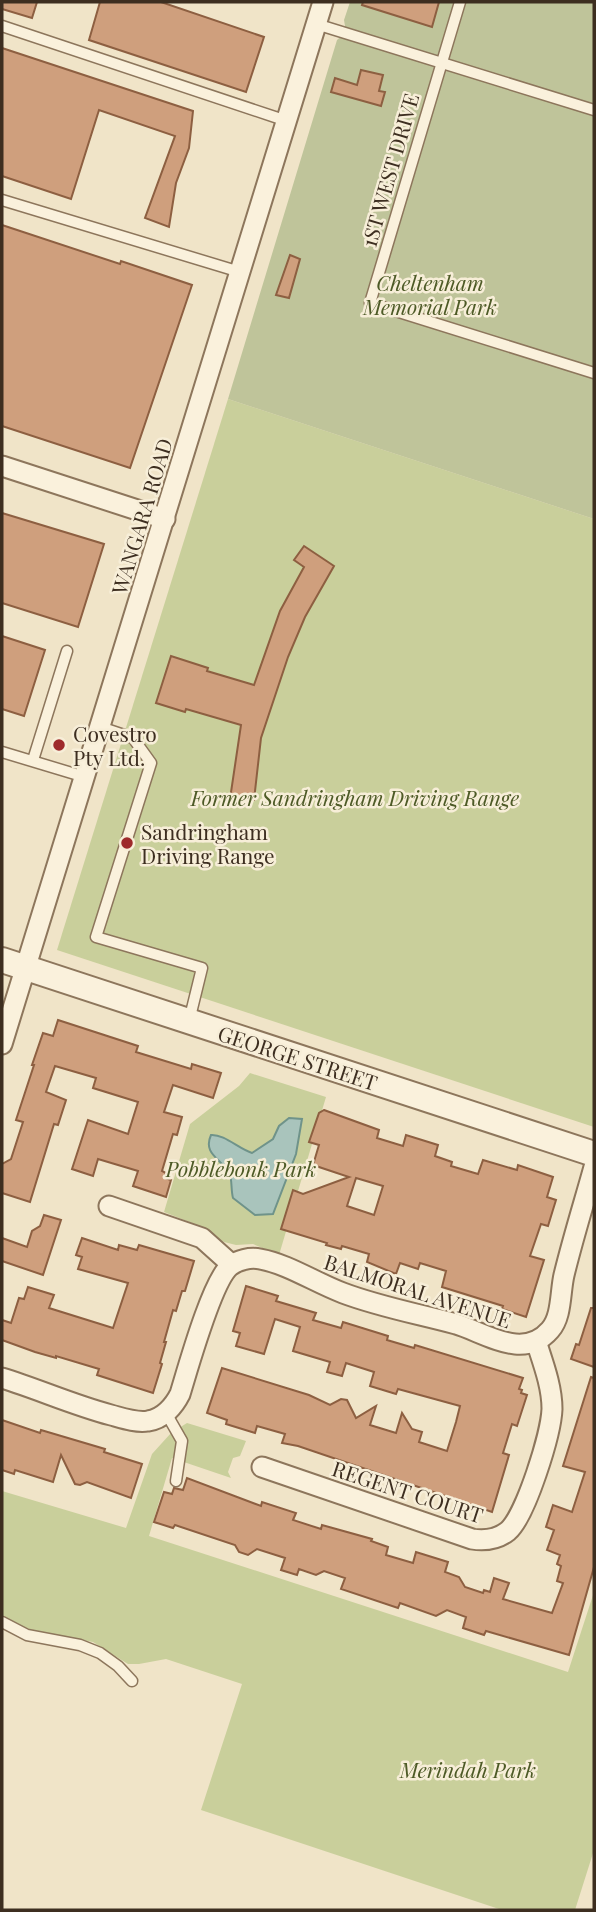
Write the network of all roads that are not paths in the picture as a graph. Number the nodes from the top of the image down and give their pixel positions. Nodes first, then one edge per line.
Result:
1 (323, 2) edge
2 (460, 2) edge
3 (316, 24) junction
4 (2, 26) edge
5 (441, 63) junction
6 (594, 110) edge
7 (287, 121) junction
8 (2, 200) edge
9 (240, 272) junction
10 (594, 373) edge
11 (2, 466) edge
12 (165, 519) junction
13 (67, 650) dead end
14 (100, 727) junction
15 (2, 752) edge
16 (33, 760) junction
17 (85, 777) junction
18 (2, 960) edge
19 (26, 967) junction
20 (189, 1021) junction
21 (2, 1044) edge
22 (594, 1154) edge
23 (594, 1167) edge
24 (109, 1206) dead end
25 (231, 1264) junction
26 (536, 1341) junction
27 (2, 1378) edge
28 (166, 1413) junction
29 (261, 1467) dead end
30 (176, 1481) dead end
31 (2, 1622) edge
32 (132, 1681) dead end

1 - 3 street, WANGARA ROAD
2 - 5 lane
3 - 5 lane
3 - 7 street, WANGARA ROAD
4 - 7 lane
5 - 6 lane
5 - 10 lane, 1ST WEST DRIVE
7 - 9 street, WANGARA ROAD
8 - 9 lane
9 - 12 street, WANGARA ROAD
11 - 12 street
12 - 14 street, WANGARA ROAD
13 - 16 lane
14 - 17 street, WANGARA ROAD
14 - 20 lane
15 - 16 lane
16 - 17 lane
17 - 19 street, WANGARA ROAD
18 - 19 street, GEORGE STREET
19 - 20 street, GEORGE STREET
19 - 21 street, WANGARA ROAD
20 - 22 street, GEORGE STREET
23 - 26 street, BALMORAL AVENUE
24 - 25 street
25 - 26 street, BALMORAL AVENUE
25 - 28 street
26 - 29 street, REGENT COURT
27 - 28 street
28 - 30 lane
31 - 32 lane

